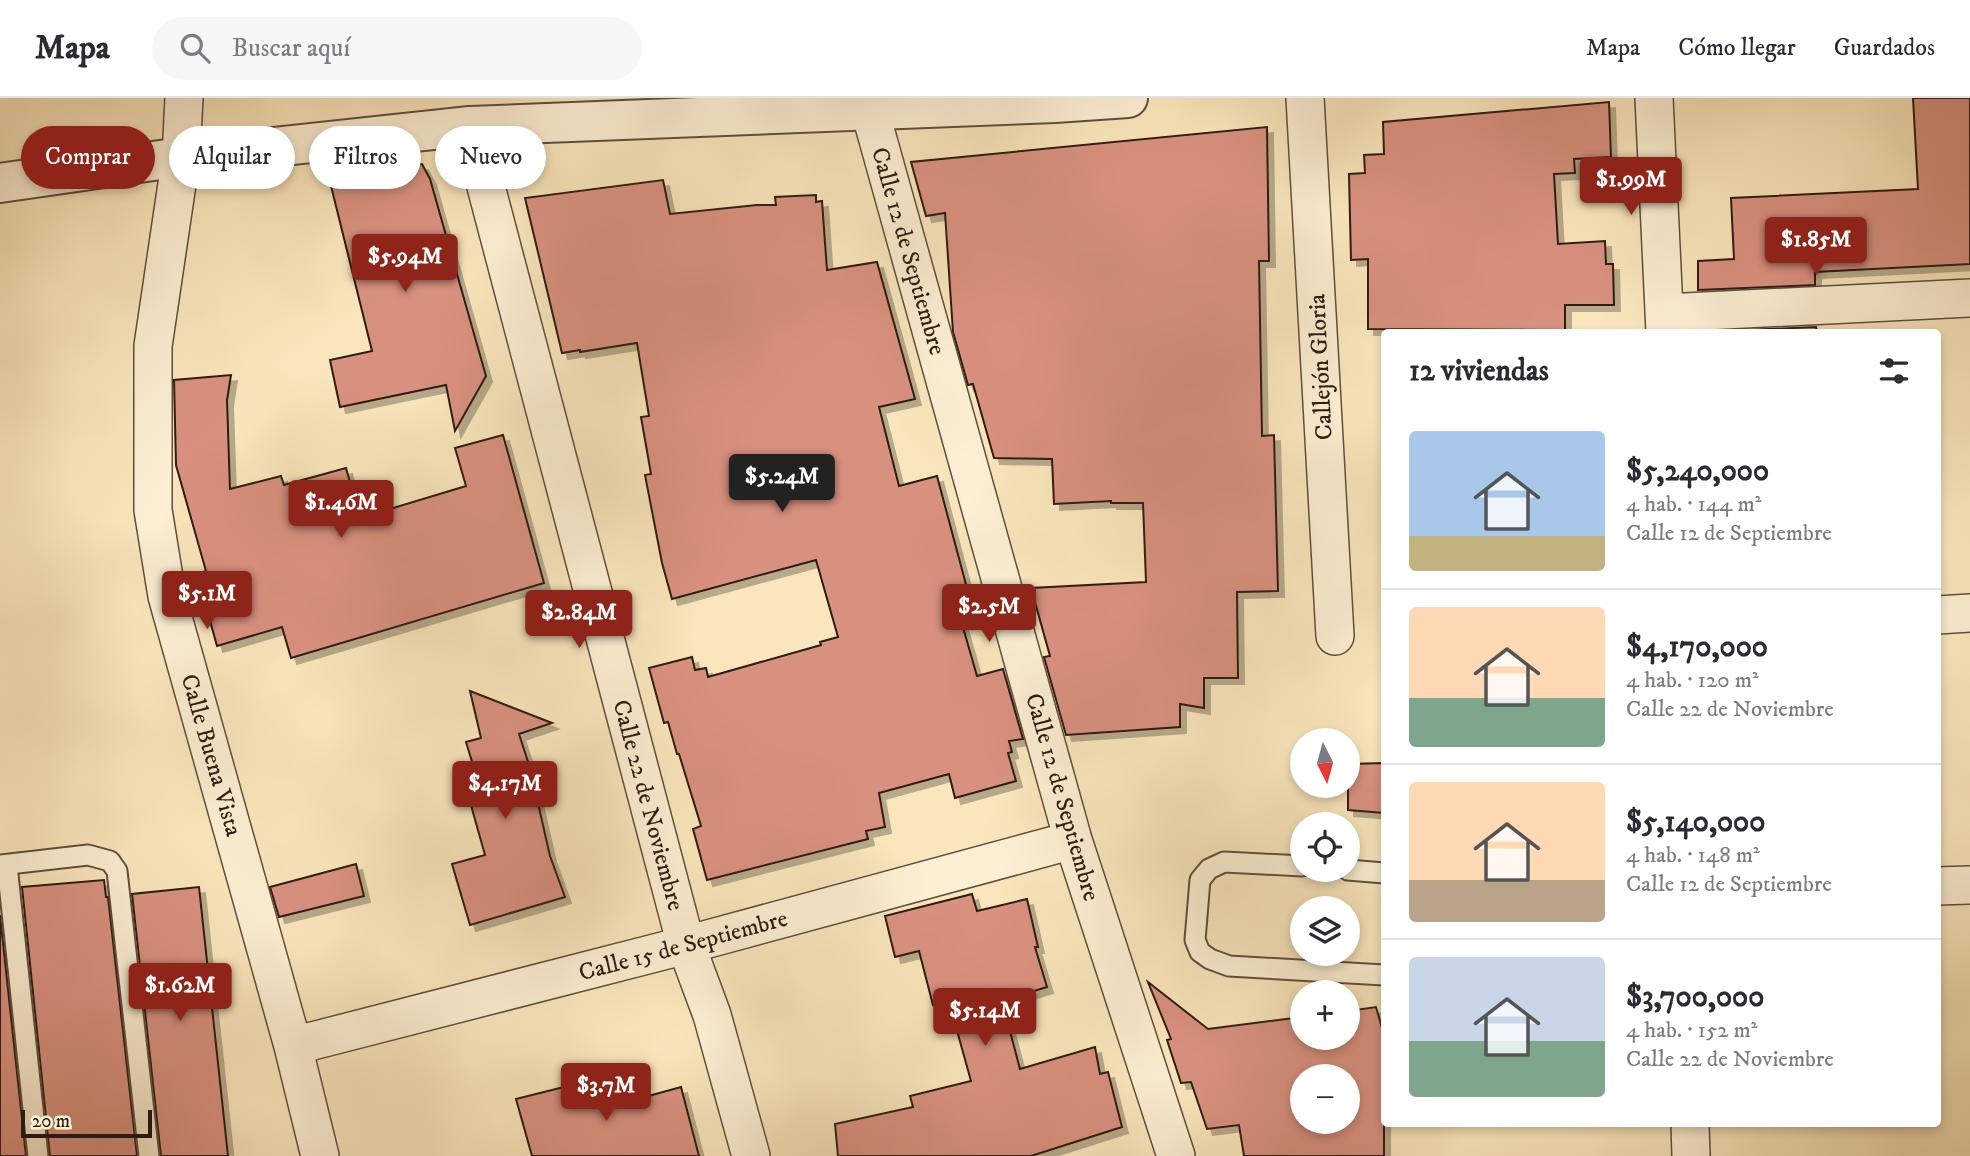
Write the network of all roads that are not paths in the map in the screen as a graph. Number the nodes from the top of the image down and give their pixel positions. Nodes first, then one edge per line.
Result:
1 (184, 98) edge
2 (1128, 98) edge
3 (1305, 98) edge
4 (1654, 98) edge
5 (870, 111) junction
6 (183, 126) edge
7 (470, 126) edge
8 (435, 130) edge
9 (295, 145) edge
10 (169, 160) edge
11 (0, 183) edge
12 (176, 189) edge
13 (487, 189) edge
14 (1970, 298) edge
15 (1665, 323) edge
16 (1970, 613) edge
17 (1941, 615) edge
18 (1335, 636) dead end
19 (1073, 840) junction
20 (4, 865) edge
21 (1290, 865) edge
22 (1360, 871) edge
23 (1381, 873) edge
24 (1970, 885) edge
25 (1941, 886) edge
26 (686, 945) junction
27 (1381, 975) edge
28 (293, 1046) junction
29 (1690, 1127) edge
30 (38, 1156) edge
31 (149, 1156) edge
32 (320, 1156) edge
33 (751, 1156) edge
34 (1176, 1156) edge
35 (1691, 1156) edge

1 - 6 street, Calle Buena Vista
2 - 5 street
3 - 18 street, Callejón Gloria
4 - 15 street
5 - 7 street
5 - 19 street, Calle 12 de Septiembre
8 - 9 street
10 - 11 street
12 - 28 street, Calle Buena Vista
13 - 26 street, Calle 22 de Noviembre
14 - 15 street
16 - 17 street
19 - 26 street, Calle 15 de Septiembre
19 - 34 street, Calle 12 de Septiembre
20 - 30 lane
20 - 31 lane
21 - 27 lane
22 - 23 lane
24 - 25 street
26 - 28 street, Calle 15 de Septiembre
26 - 33 street, Calle 22 de Noviembre
28 - 32 street, Calle Buena Vista
29 - 35 street

